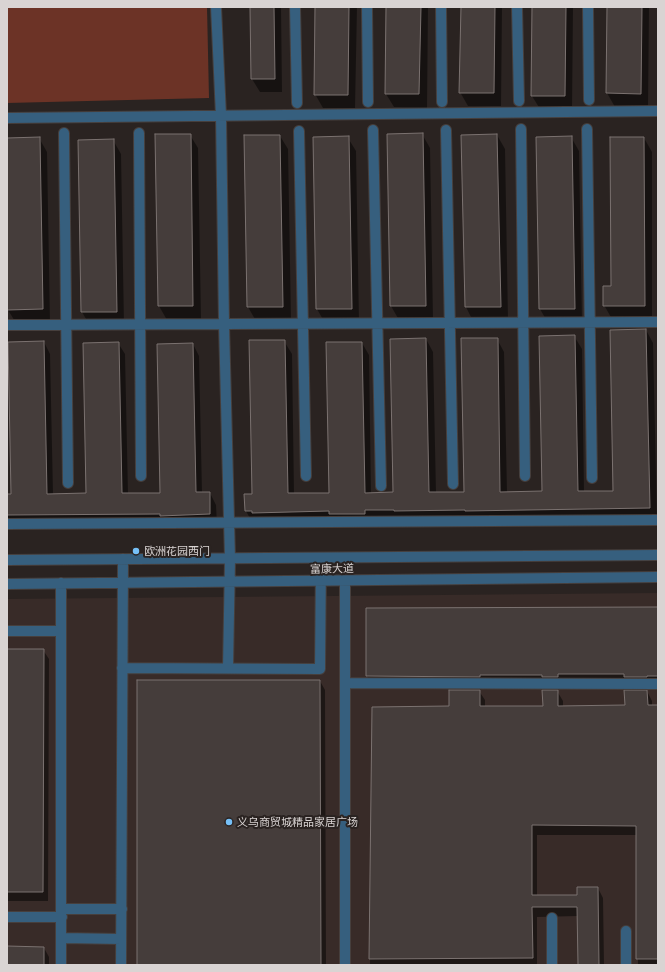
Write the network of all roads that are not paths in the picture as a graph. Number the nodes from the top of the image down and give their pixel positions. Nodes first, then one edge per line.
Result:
1 (216, 7) edge
2 (295, 7) edge
3 (367, 7) edge
4 (441, 7) edge
5 (517, 7) edge
6 (588, 7) edge
7 (589, 100) dead end
8 (518, 101) dead end
9 (368, 102) dead end
10 (442, 102) dead end
11 (297, 103) dead end
12 (658, 111) edge
13 (220, 116) junction
14 (7, 118) edge
15 (521, 129) dead end
16 (587, 129) dead end
17 (373, 130) dead end
18 (446, 130) dead end
19 (299, 131) dead end
20 (139, 132) dead end
21 (64, 133) dead end
22 (590, 322) junction
23 (658, 322) edge
24 (377, 323) junction
25 (450, 323) junction
26 (523, 323) junction
27 (140, 324) junction
28 (224, 324) junction
29 (303, 324) junction
30 (7, 325) edge
31 (67, 325) junction
32 (141, 476) dead end
33 (306, 476) dead end
34 (524, 476) dead end
35 (592, 478) dead end
36 (68, 483) dead end
37 (453, 484) dead end
38 (381, 486) dead end
39 (658, 520) edge
40 (230, 523) junction
41 (7, 524) edge
42 (658, 555) edge
43 (230, 558) junction
44 (321, 558) junction
45 (123, 559) junction
46 (7, 560) edge
47 (658, 577) edge
48 (320, 581) junction
49 (345, 581) junction
50 (230, 582) junction
51 (61, 583) junction
52 (123, 583) junction
53 (7, 584) edge
54 (7, 631) edge
55 (61, 631) junction
56 (122, 668) junction
57 (228, 668) junction
58 (346, 683) junction
59 (658, 684) edge
60 (122, 909) junction
61 (62, 913) junction
62 (7, 917) edge
63 (552, 918) dead end
64 (626, 931) dead end
65 (62, 938) junction
66 (122, 939) junction
67 (61, 965) edge
68 (121, 965) edge
69 (346, 965) edge
70 (552, 965) edge
71 (626, 965) edge

1 - 13 street
2 - 11 street
3 - 9 street
4 - 10 street
5 - 8 street
6 - 7 street
12 - 13 street
13 - 14 street
13 - 28 street
15 - 26 street
16 - 22 street
17 - 24 street
18 - 25 street
19 - 29 street
20 - 27 street
21 - 31 street
22 - 23 street
22 - 26 street
22 - 35 street
24 - 25 street
24 - 29 street
24 - 38 street
25 - 26 street
25 - 37 street
26 - 34 street
27 - 28 street
27 - 31 street
27 - 32 street
28 - 29 street
28 - 40 street
29 - 33 street
30 - 31 street
31 - 36 street
39 - 40 street
40 - 41 street
40 - 43 street
42 - 44 street, 富康大道
43 - 44 street, 富康大道
43 - 45 street, 富康大道
43 - 50 street
44 - 48 street
45 - 46 street, 富康大道
45 - 52 street
47 - 49 street, 富康大道
48 - 49 street, 富康大道
48 - 50 street, 富康大道
48 - 57 street
49 - 58 street
50 - 52 street, 富康大道
50 - 57 street
51 - 52 street, 富康大道
51 - 53 street, 富康大道
51 - 55 street
52 - 56 street
54 - 55 street
55 - 61 street
56 - 57 street
56 - 60 street
58 - 59 street
58 - 69 street
60 - 61 street
60 - 66 street
61 - 62 street
61 - 65 street
63 - 70 street
64 - 71 street
65 - 66 street
65 - 67 street
66 - 68 street

